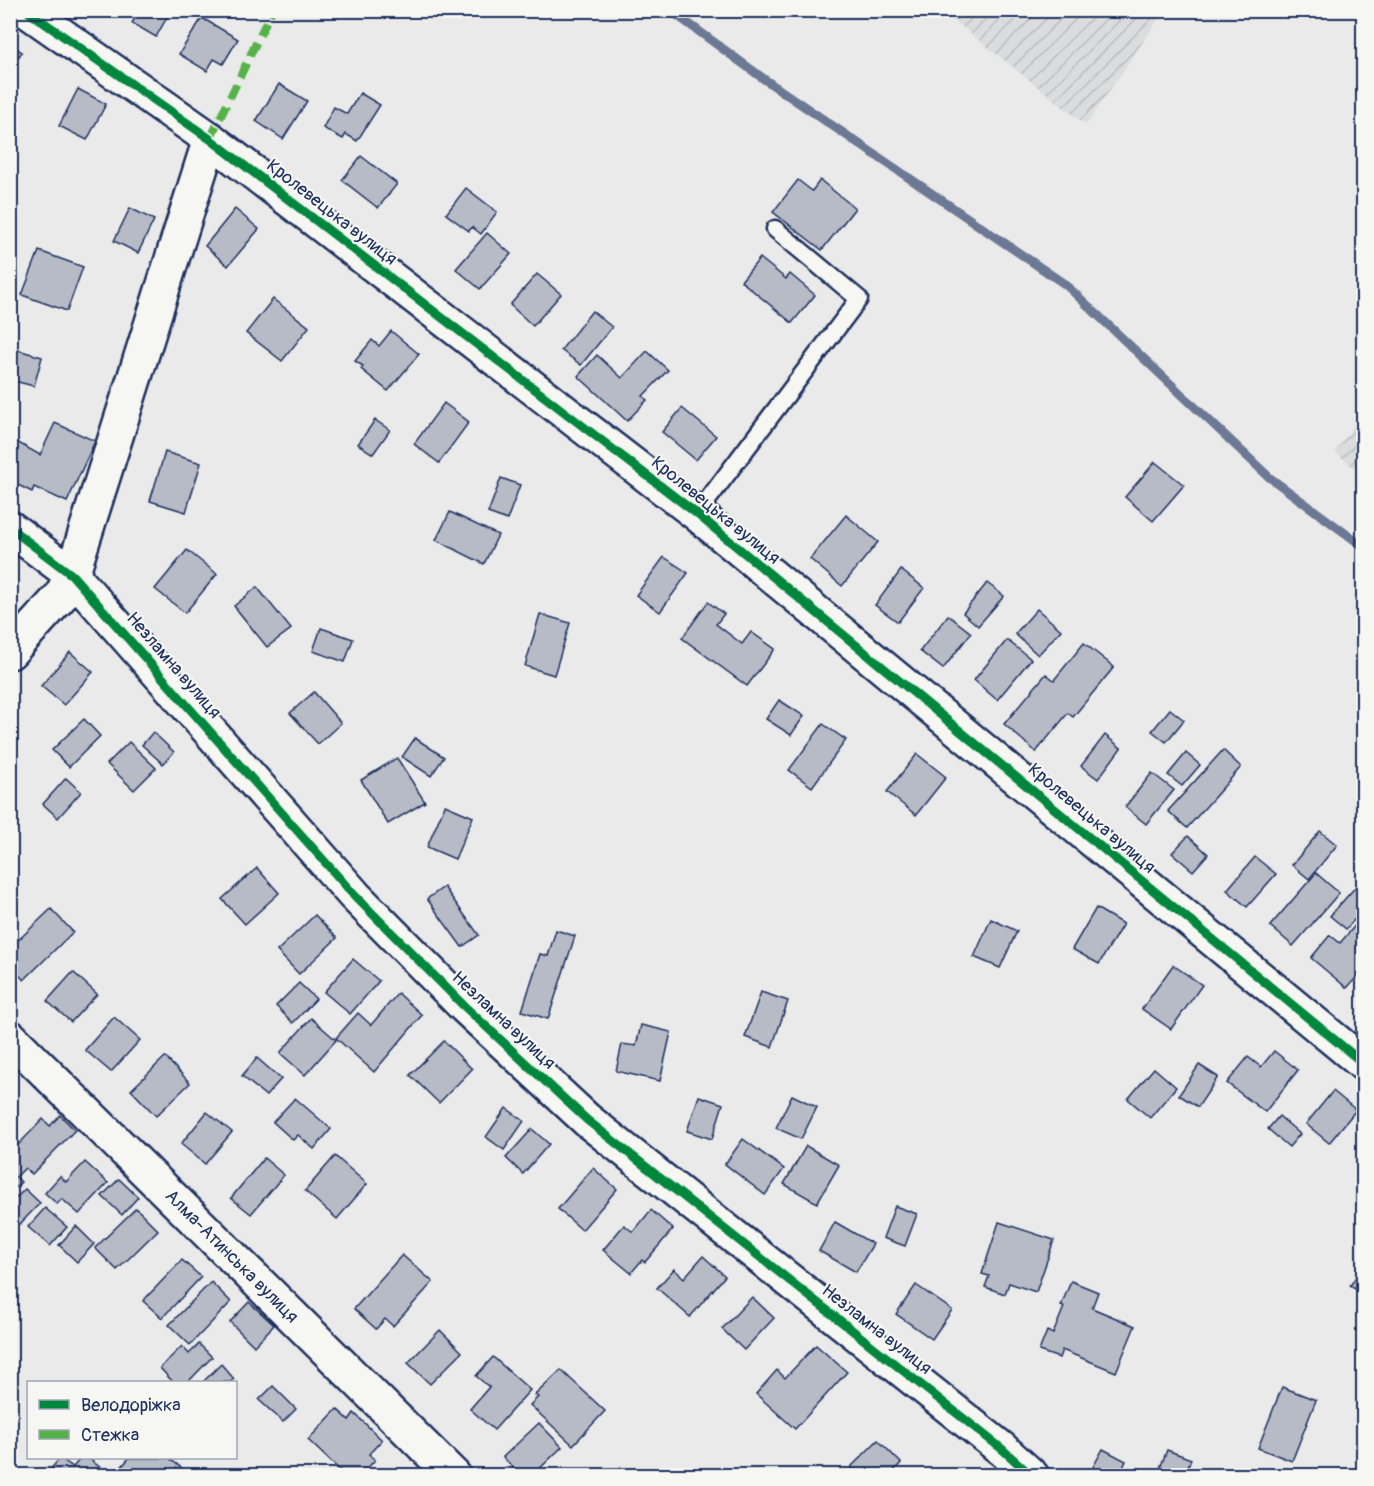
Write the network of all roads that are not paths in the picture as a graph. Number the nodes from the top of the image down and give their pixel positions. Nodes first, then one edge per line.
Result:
1 (26, 10) edge
2 (210, 139) junction
3 (775, 229) dead end
4 (698, 514) junction
5 (10, 528) edge
6 (72, 575) junction
7 (10, 652) edge
8 (10, 1037) edge
9 (1364, 1064) edge
10 (454, 1476) edge
11 (1032, 1476) edge

1 - 2 street, Кролевецька вулиця
2 - 4 street, Кролевецька вулиця
2 - 6 street
3 - 4 lane
4 - 9 street, Кролевецька вулиця
5 - 6 street, Незламна вулиця
6 - 7 street
6 - 11 street, Незламна вулиця
8 - 10 street, Алма-Атинська вулиця

